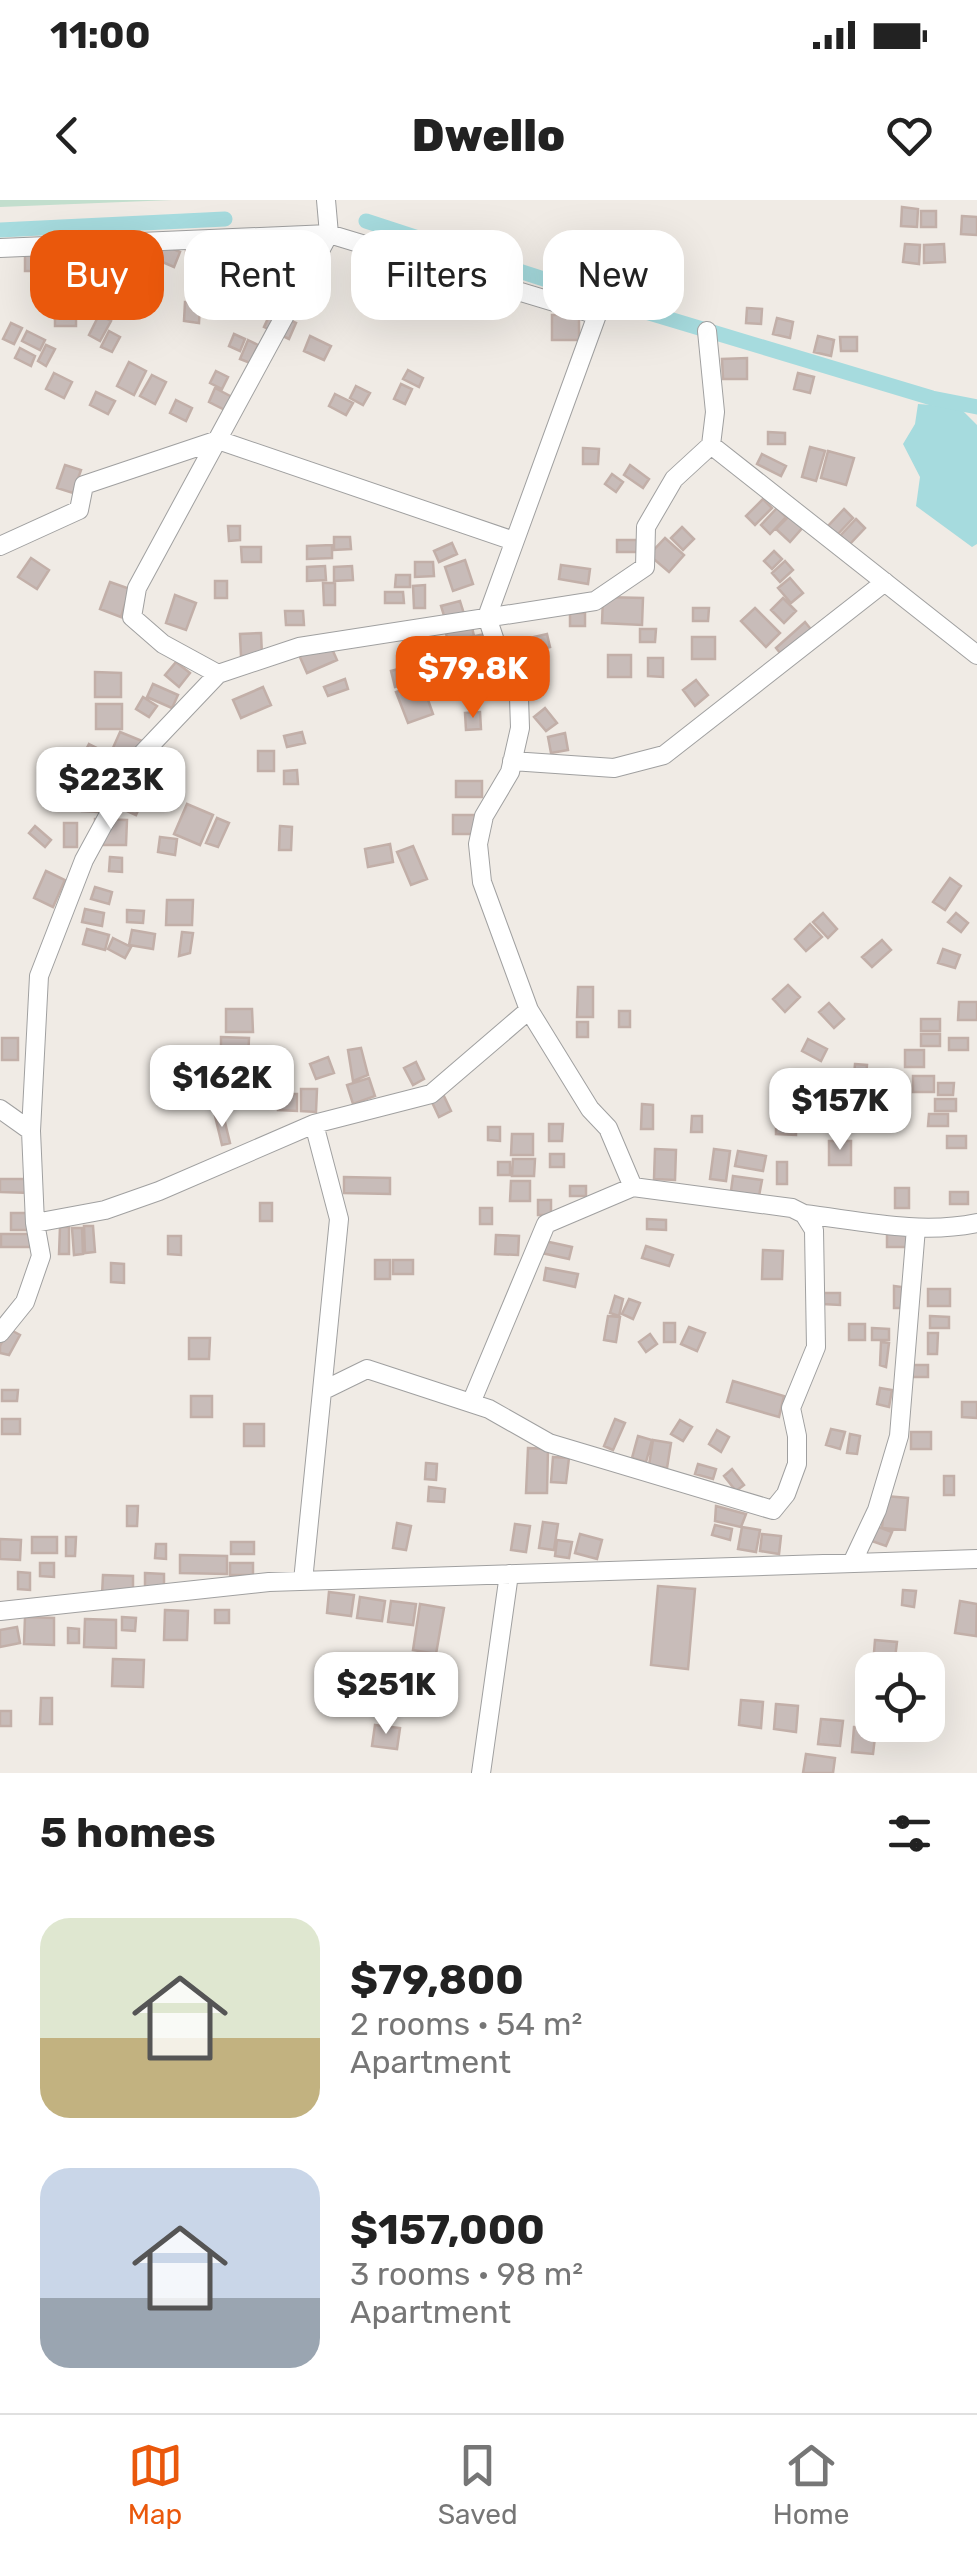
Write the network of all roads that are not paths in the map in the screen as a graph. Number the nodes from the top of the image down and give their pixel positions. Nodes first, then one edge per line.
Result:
1 (326, 200) edge
2 (330, 230) edge
3 (331, 234) edge
4 (184, 240) edge
5 (0, 248) edge
6 (283, 320) edge
7 (708, 331) dead end
8 (218, 440) junction
9 (711, 445) junction
10 (514, 541) junction
11 (0, 546) edge
12 (885, 582) junction
13 (487, 617) junction
14 (977, 655) edge
15 (218, 674) junction
16 (512, 760) junction
17 (530, 1010) junction
18 (0, 1109) edge
19 (314, 1124) junction
20 (30, 1130) junction
21 (632, 1187) junction
22 (804, 1214) junction
23 (35, 1223) junction
24 (977, 1223) edge
25 (916, 1228) junction
26 (0, 1333) edge
27 (322, 1390) junction
28 (471, 1403) junction
29 (977, 1558) edge
30 (852, 1563) junction
31 (509, 1574) junction
32 (303, 1581) junction
33 (0, 1611) edge
34 (481, 1773) edge

1 - 2 street
3 - 10 street
4 - 5 street
6 - 8 street
7 - 9 street
8 - 10 street
8 - 11 street
8 - 15 street
9 - 12 street
9 - 13 street
10 - 13 street
12 - 14 street
12 - 16 street
13 - 15 street
13 - 16 street
15 - 20 street
16 - 17 street
17 - 19 street
17 - 21 street
18 - 20 street
19 - 23 street
19 - 27 street
20 - 23 street
21 - 22 street
21 - 28 street
22 - 25 street
22 - 28 street
23 - 26 street
24 - 25 street
25 - 30 street
27 - 28 street
27 - 32 street
29 - 30 street
30 - 31 street
31 - 32 street
31 - 34 street
32 - 33 street

